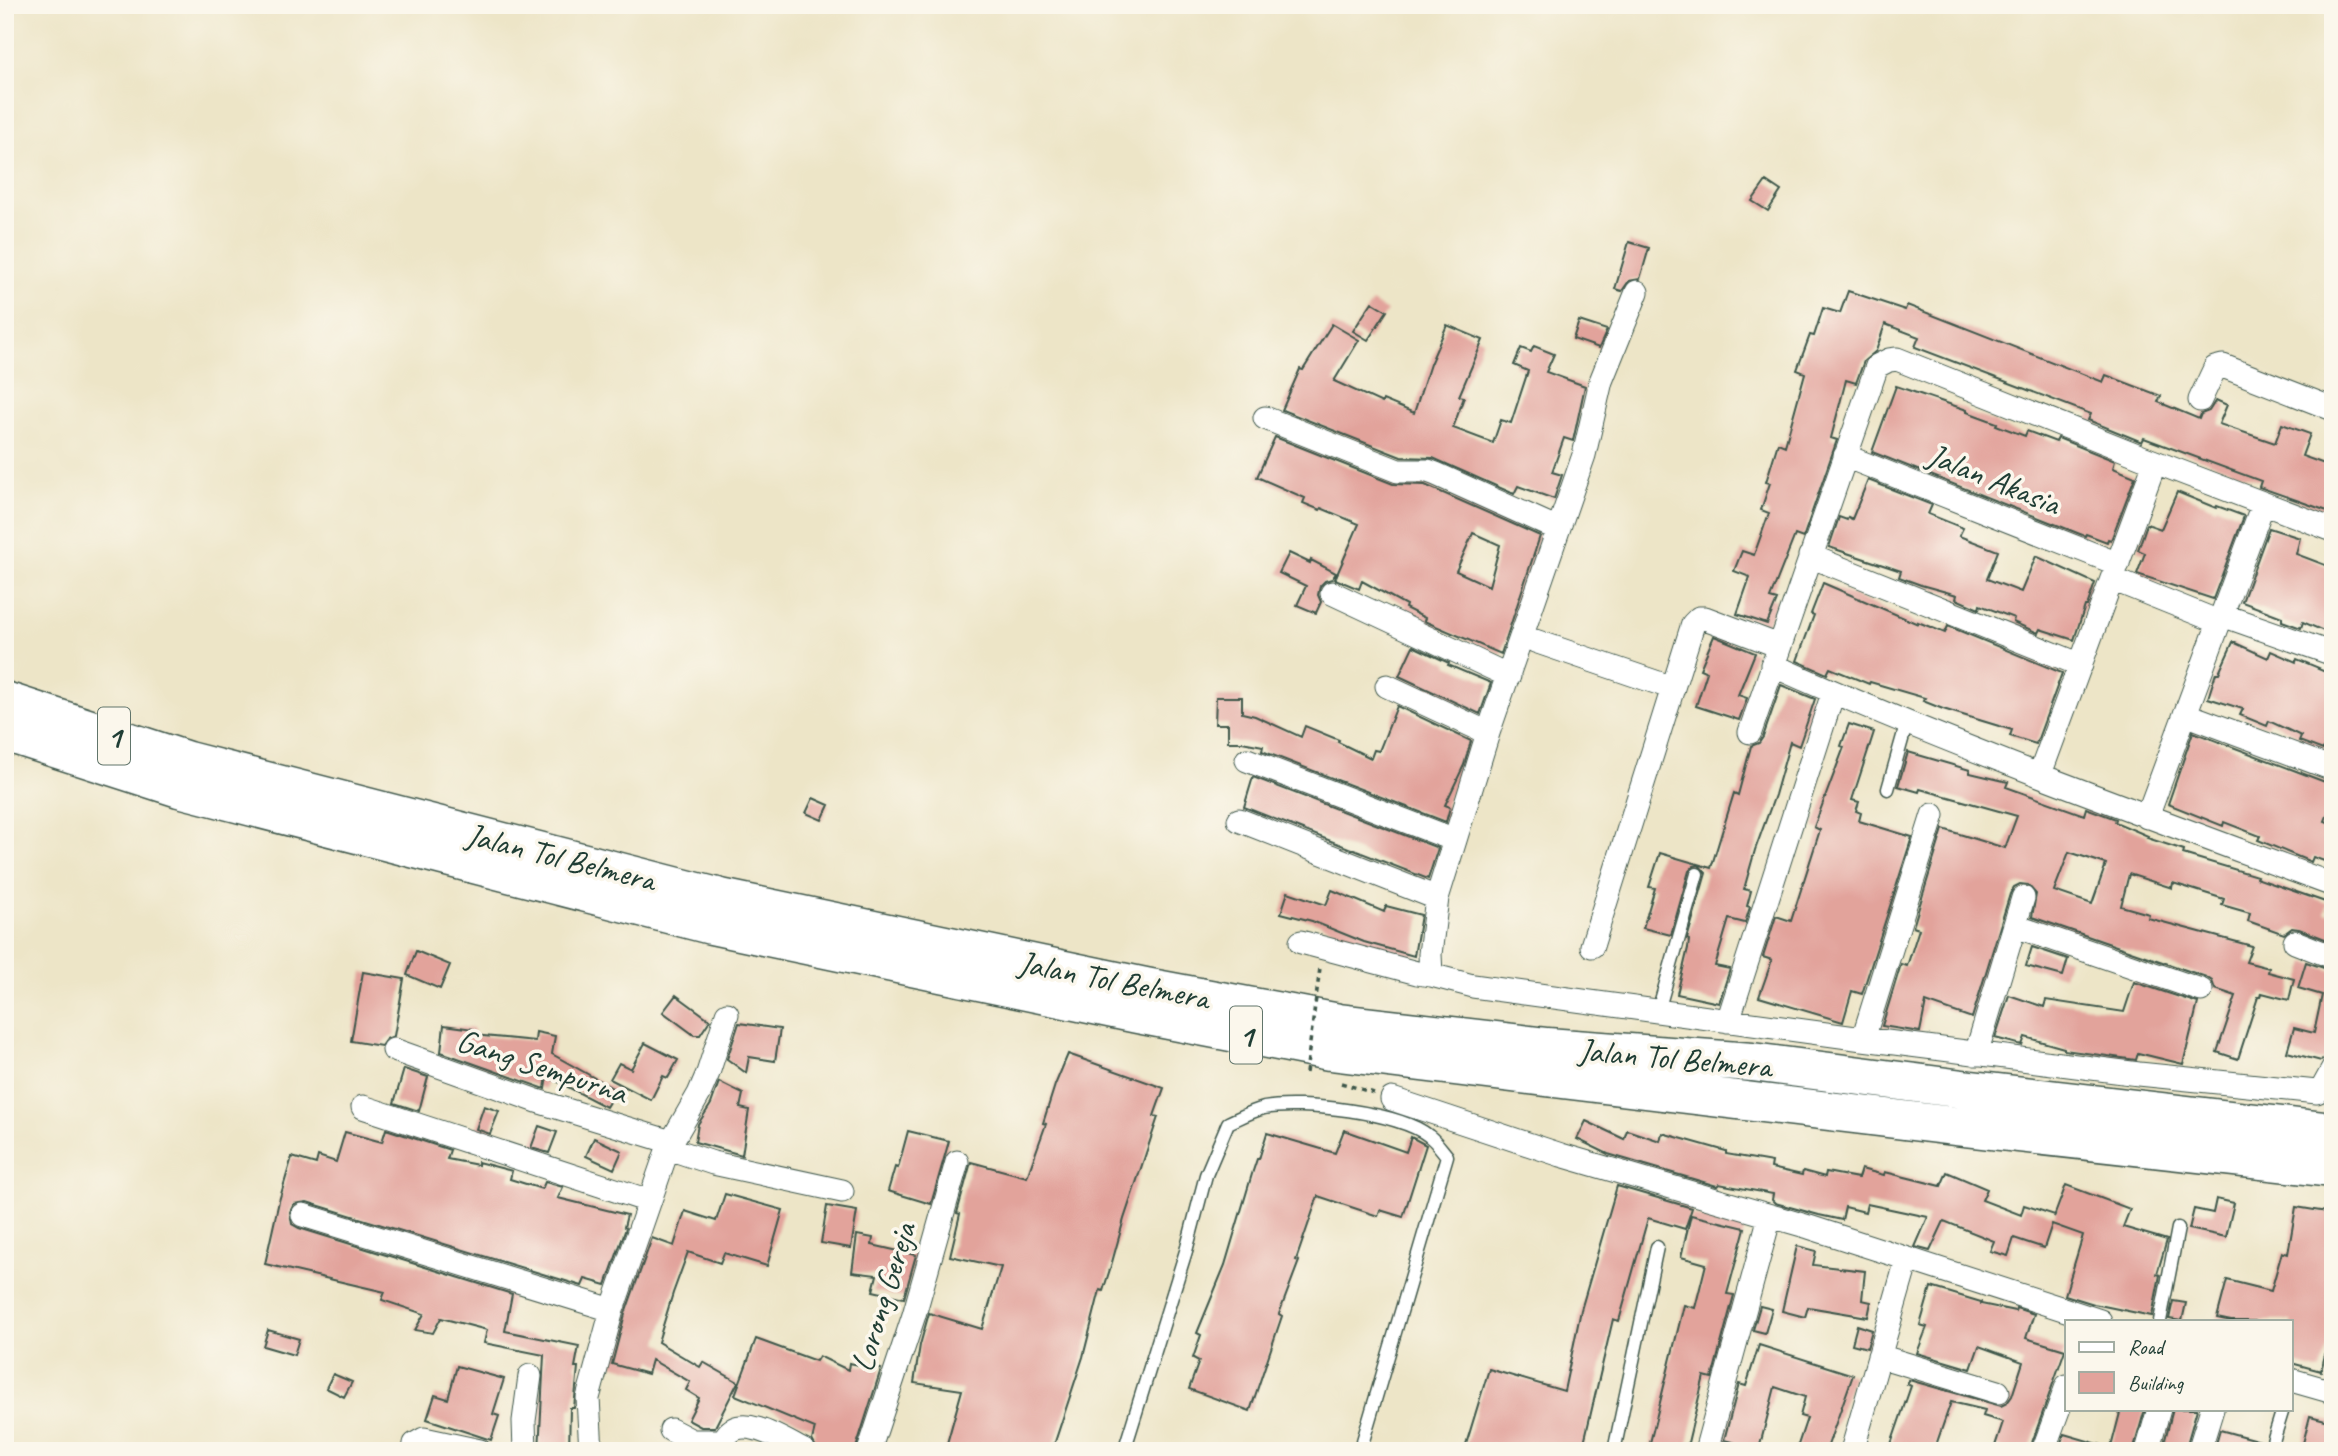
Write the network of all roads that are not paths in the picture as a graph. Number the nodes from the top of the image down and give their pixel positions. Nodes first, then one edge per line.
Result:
1 (1637, 292) dead end
2 (2200, 400) dead end
3 (2333, 409) edge
4 (1265, 418) dead end
5 (1845, 456) junction
6 (2155, 462) junction
7 (2263, 504) junction
8 (1558, 529) junction
9 (2333, 530) edge
10 (1810, 556) junction
11 (2115, 571) junction
12 (1332, 593) dead end
13 (2221, 618) junction
14 (1535, 640) dead end
15 (2333, 654) edge
16 (1776, 655) junction
17 (2081, 665) junction
18 (1509, 676) junction
19 (1387, 686) dead end
20 (1673, 688) junction
21 (1833, 693) junction
22 (2185, 714) junction
23 (21, 721) edge
24 (1907, 722) junction
25 (1750, 732) dead end
26 (1488, 733) junction
27 (1247, 760) dead end
28 (2333, 769) edge
29 (2040, 774) junction
30 (1888, 789) dead end
31 (1933, 815) dead end
32 (2147, 817) junction
33 (1239, 820) dead end
34 (1455, 840) junction
35 (1697, 874) dead end
36 (2333, 884) edge
37 (1437, 898) junction
38 (2023, 898) dead end
39 (2015, 926) junction
40 (1301, 942) dead end
41 (2295, 942) dead end
42 (1592, 946) dead end
43 (2333, 957) edge
44 (1431, 975) junction
45 (2201, 990) dead end
46 (1658, 1011) junction
47 (727, 1014) dead end
48 (1728, 1021) junction
49 (1863, 1039) junction
50 (394, 1050) dead end
51 (1976, 1054) junction
52 (2333, 1069) edge
53 (1392, 1098) road end
54 (363, 1107) dead end
55 (2333, 1132) edge
56 (669, 1145) junction
57 (957, 1162) dead end
58 (2333, 1168) edge
59 (842, 1191) dead end
60 (649, 1201) junction
61 (303, 1216) dead end
62 (1770, 1216) junction
63 (2178, 1228) dead end
64 (1657, 1247) dead end
65 (1907, 1260) junction
66 (612, 1310) junction
67 (2094, 1320) edge
68 (2160, 1320) edge
69 (1879, 1356) junction
70 (530, 1376) dead end
71 (2292, 1381) edge
72 (2065, 1391) edge
73 (1998, 1392) dead end
74 (2333, 1392) edge
75 (2159, 1410) edge
76 (2212, 1410) edge
77 (2283, 1410) edge
78 (671, 1430) dead end
79 (723, 1446) edge
80 (414, 1451) edge
81 (480, 1451) edge
82 (525, 1451) edge
83 (591, 1451) edge
84 (804, 1451) edge
85 (869, 1451) edge
86 (1124, 1451) edge
87 (1360, 1451) edge
88 (1614, 1451) edge
89 (1706, 1451) edge
90 (1852, 1451) edge
91 (2043, 1451) edge
92 (2147, 1451) edge
93 (2199, 1451) edge
94 (2270, 1451) edge

1 - 8 street
2 - 3 street
4 - 8 street
5 - 6 street
5 - 10 street
5 - 11 street, Jalan Akasia
6 - 7 street
6 - 11 street
7 - 9 street
7 - 13 street
8 - 18 street
10 - 16 street
10 - 17 street
11 - 13 street, Jalan Akasia
11 - 17 street
12 - 18 street
13 - 15 street, Jalan Akasia
13 - 22 street
14 - 20 street
16 - 20 street
16 - 21 street
16 - 25 street
17 - 29 street
18 - 26 street
19 - 26 street
20 - 42 street
21 - 24 street
21 - 48 street
22 - 28 street
22 - 32 street
23 - 55 highway, Jalan Tol Belmera / 1
23 - 58 highway, Jalan Tol Belmera / 1
24 - 29 street
24 - 30 lane
26 - 34 street
27 - 34 street
29 - 32 street
31 - 49 street
32 - 36 street
33 - 37 street
34 - 37 street
35 - 46 lane
37 - 44 street
38 - 39 street
39 - 45 street
39 - 51 street
40 - 44 street
41 - 43 street
44 - 46 street
46 - 48 street
47 - 56 street
48 - 49 street
49 - 51 street
50 - 56 street, Gang Sempurna
51 - 52 street
53 - 62 street
54 - 60 street
56 - 59 street, Gang Sempurna
56 - 60 street
57 - 85 street, Lorong Gereja
60 - 66 street
61 - 66 street
62 - 65 street
62 - 89 street
63 - 68 lane
64 - 88 lane
65 - 67 street
65 - 69 street
66 - 83 street
69 - 73 street
69 - 90 street
70 - 82 street
71 - 74 street
72 - 91 street
75 - 92 street
76 - 93 street
77 - 94 lane
78 - 79 street
79 - 84 street
80 - 81 street
86 - 87 lane

